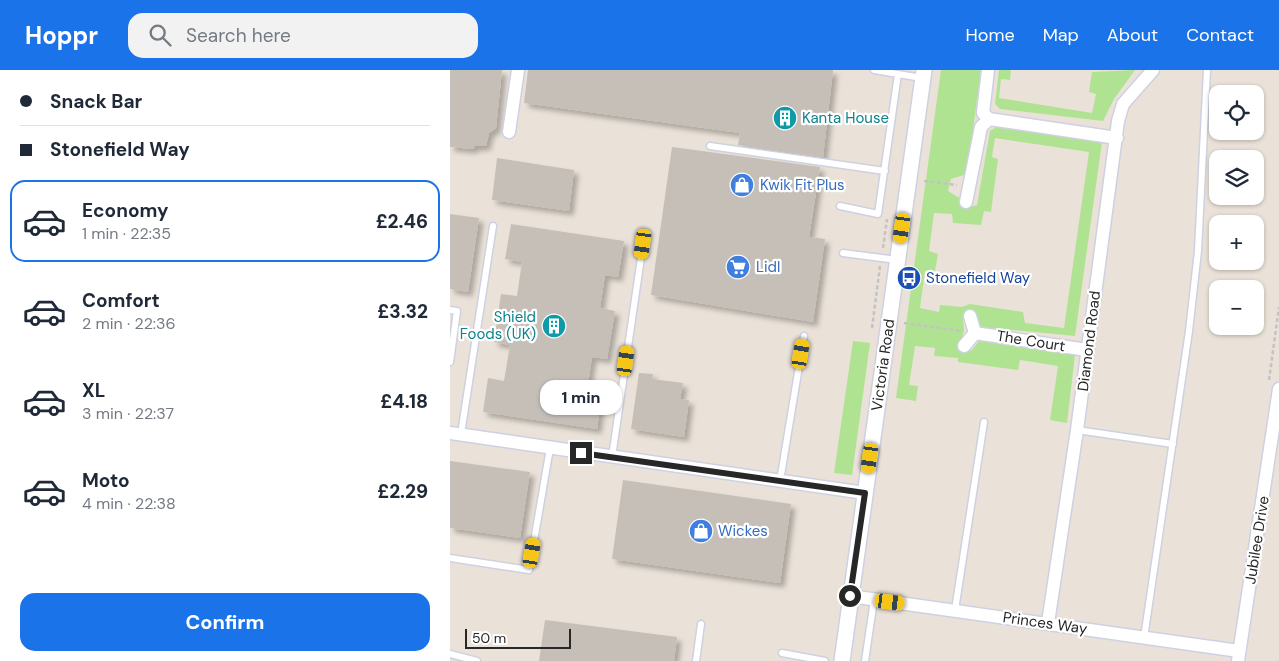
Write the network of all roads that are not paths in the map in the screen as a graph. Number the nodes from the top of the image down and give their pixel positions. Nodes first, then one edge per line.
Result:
1 (518, 70) edge
2 (874, 70) edge
3 (988, 70) edge
4 (1153, 70) edge
5 (1207, 70) edge
6 (898, 74) junction
7 (924, 74) edge
8 (990, 119) junction
9 (509, 132) dead end
10 (1117, 138) junction
11 (710, 146) dead end
12 (885, 171) junction
13 (966, 202) dead end
14 (840, 206) dead end
15 (493, 226) dead end
16 (643, 244) dead end
17 (843, 254) dead end
18 (897, 260) junction
19 (450, 310) edge
20 (970, 316) dead end
21 (975, 333) junction
22 (804, 336) dead end
23 (964, 346) dead end
24 (1087, 350) junction
25 (450, 362) edge
26 (1273, 388) edge
27 (984, 422) dead end
28 (1077, 430) junction
29 (455, 434) edge
30 (1173, 444) junction
31 (550, 448) junction
32 (612, 458) junction
33 (1274, 458) edge
34 (780, 481) junction
35 (865, 493) junction
36 (450, 558) edge
37 (850, 596) junction
38 (874, 600) junction
39 (955, 610) junction
40 (701, 624) dead end
41 (1048, 624) junction
42 (1144, 638) junction
43 (782, 653) dead end
44 (450, 654) edge
45 (1239, 656) edge
46 (477, 661) edge
47 (696, 661) edge
48 (825, 661) edge
49 (842, 661) edge
50 (865, 661) edge

1 - 9 street
2 - 6 lane
3 - 8 street
4 - 10 street, Diamond Road
5 - 30 lane
6 - 7 lane
6 - 12 lane
7 - 18 street, Victoria Road
8 - 10 street
8 - 13 street
10 - 24 street, Diamond Road
11 - 12 lane
12 - 14 lane
15 - 29 lane
16 - 32 lane
17 - 18 lane
18 - 35 street, Victoria Road
19 - 25 lane
20 - 21 street
21 - 23 street
21 - 24 street, The Court
22 - 34 lane
24 - 28 street, Diamond Road
26 - 33 street, Jubilee Drive
27 - 39 lane
28 - 30 lane
28 - 41 street, Diamond Road
29 - 31 street
30 - 42 lane
31 - 32 street
31 - 36 lane
32 - 34 street
33 - 45 street, Jubilee Drive
34 - 35 street
35 - 37 street, Victoria Road
37 - 38 street, Princes Way
37 - 49 street, Victoria Road
38 - 39 street, Princes Way
38 - 50 lane
39 - 41 street, Princes Way
40 - 47 lane
41 - 42 street, Princes Way
42 - 45 street, Princes Way
43 - 48 lane
44 - 46 lane

